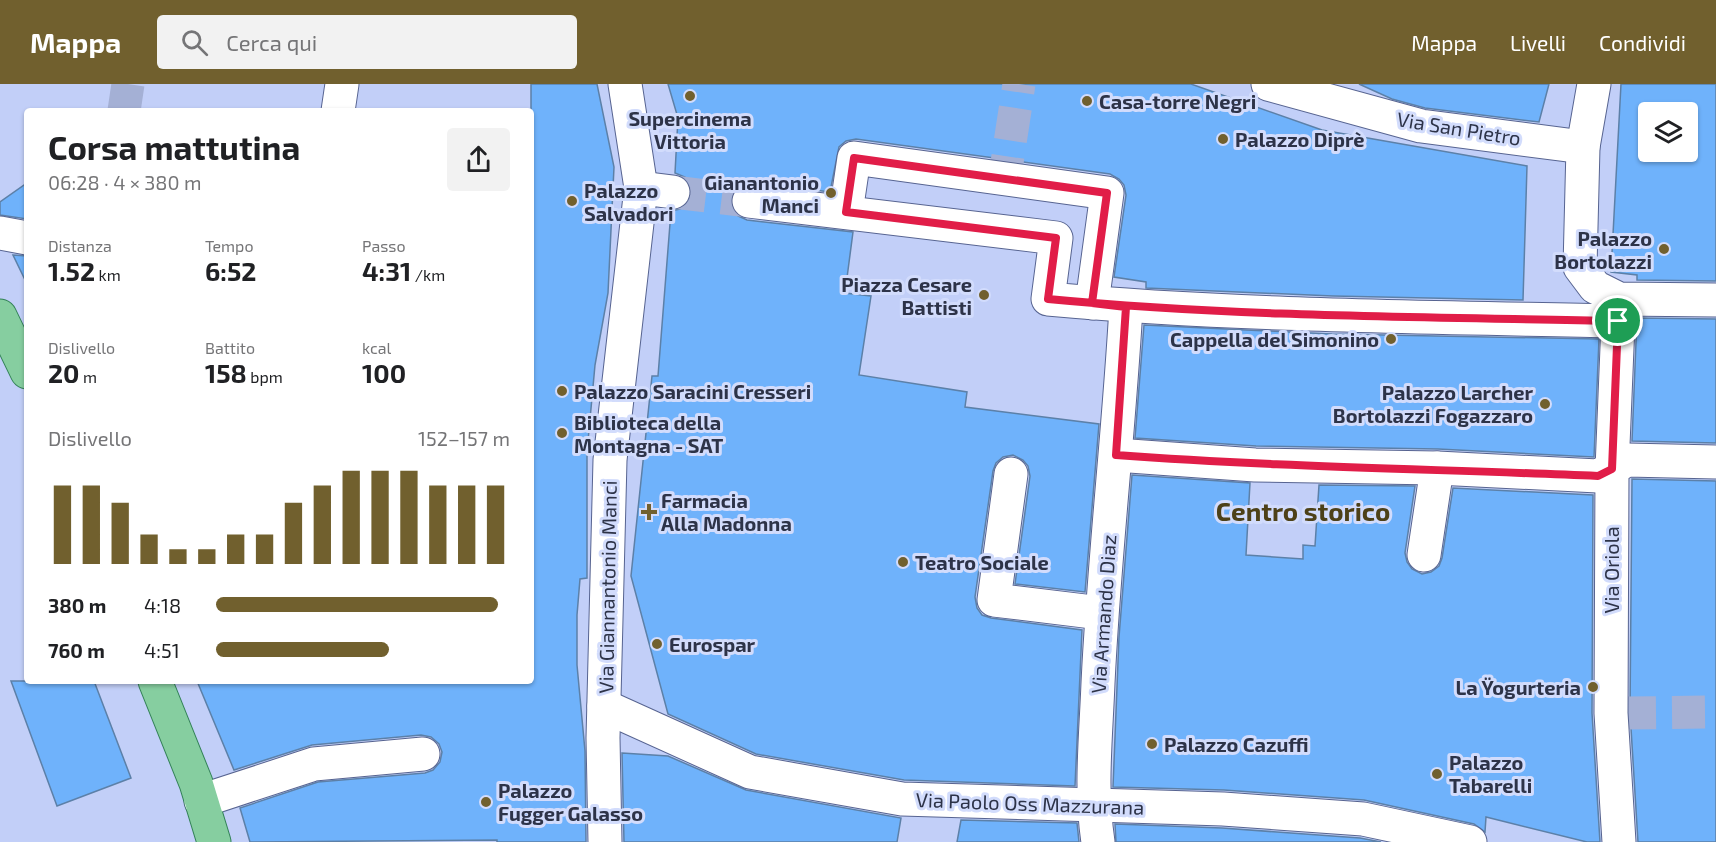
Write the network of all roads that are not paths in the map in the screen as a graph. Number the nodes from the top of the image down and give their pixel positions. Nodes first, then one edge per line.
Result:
1 (342, 84) edge
2 (625, 84) edge
3 (1268, 84) edge
4 (1594, 84) edge
5 (338, 108) edge
6 (1583, 147) junction
7 (1003, 189) tunnel mouth
8 (749, 201) tunnel mouth
9 (846, 212) junction
10 (999, 231) junction
11 (0, 233) edge
12 (24, 237) edge
13 (1716, 300) edge
14 (1092, 303) junction
15 (1135, 307) junction
16 (1618, 310) junction
17 (0, 316) edge
18 (24, 366) edge
19 (1118, 439) junction
20 (1716, 462) edge
21 (1437, 468) junction
22 (1612, 469) junction
23 (1011, 474) dead end
24 (1424, 555) dead end
25 (1101, 612) junction
26 (156, 684) edge
27 (604, 706) junction
28 (423, 754) dead end
29 (201, 801) junction
30 (1093, 806) junction
31 (1362, 830) edge
32 (214, 842) edge
33 (605, 842) edge
34 (1098, 842) edge
35 (1470, 842) edge
36 (1619, 842) edge

1 - 5 street
2 - 27 street, Via Giannantonio Manci
3 - 6 street, Via San Pietro
4 - 6 street
6 - 16 street
7 - 10 street
8 - 9 street
9 - 10 street
9 - 14 street
10 - 14 street
11 - 12 street
13 - 16 street
14 - 15 street
15 - 16 street
15 - 19 street
16 - 22 street, Via Oriola
17 - 18 main road
19 - 21 street
19 - 25 street, Via Armando Diaz
20 - 22 street
21 - 22 street
21 - 24 street
22 - 36 street, Via Oriola
23 - 25 street
25 - 30 street, Via Armando Diaz
26 - 29 main road
27 - 30 street, Via Paolo Oss Mazzurana
27 - 33 street, Via Giannantonio Manci
28 - 29 street
29 - 32 main road
30 - 31 street, Via Paolo Oss Mazzurana
30 - 34 street, Via Armando Diaz
31 - 35 street, Via Paolo Oss Mazzurana

